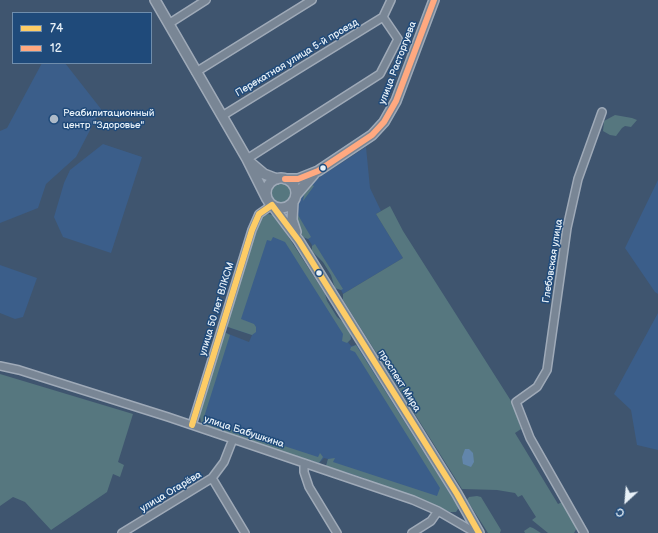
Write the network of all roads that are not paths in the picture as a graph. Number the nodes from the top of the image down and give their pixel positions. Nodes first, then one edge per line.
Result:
1 (155, 0) edge
2 (206, 0) edge
3 (312, 0) edge
4 (390, 0) edge
5 (434, 0) edge
6 (383, 17) junction
7 (170, 22) junction
8 (196, 72) junction
9 (602, 112) dead end
10 (222, 116) junction
11 (247, 159) junction
12 (318, 171) junction
13 (281, 179) junction
14 (294, 199) junction
15 (270, 202) junction
16 (299, 241) junction
17 (0, 366) edge
18 (192, 426) junction
19 (233, 439) junction
20 (304, 463) junction
21 (212, 478) junction
22 (464, 506) junction
23 (438, 511) junction
24 (447, 516) junction
25 (122, 533) edge
26 (245, 533) edge
27 (337, 533) edge
28 (412, 533) edge
29 (476, 533) edge
30 (479, 533) edge
31 (584, 533) edge

1 - 7 main road
2 - 7 street
3 - 8 street
4 - 6 street
5 - 12 main road, улица Расторгуева
6 - 10 street, Перекатная улица 5-й проезд
6 - 11 street
7 - 8 main road
8 - 10 main road
9 - 31 street, Глебовская улица
10 - 11 main road
11 - 13 main road
11 - 15 main road
12 - 13 main road, улица Расторгуева
12 - 14 main road, улица Расторгуева
13 - 14 main road
13 - 15 main road, улица 50 лет ВЛКСМ
14 - 15 main road
14 - 16 main road, проспект Мира
15 - 16 main road, проспект Мира
15 - 18 street, улица 50 лет ВЛКСМ
16 - 22 main road, проспект Мира
17 - 18 street, улица Бабушкина
18 - 19 street, улица Бабушкина
19 - 20 street, улица Бабушкина
19 - 21 street, улица Огарёва
20 - 23 street, улица Бабушкина
20 - 27 street
21 - 25 street, улица Огарёва
21 - 26 street
22 - 24 street
22 - 30 main road, проспект Мира
23 - 24 street, улица Бабушкина
23 - 28 street
24 - 29 street, улица Бабушкина

